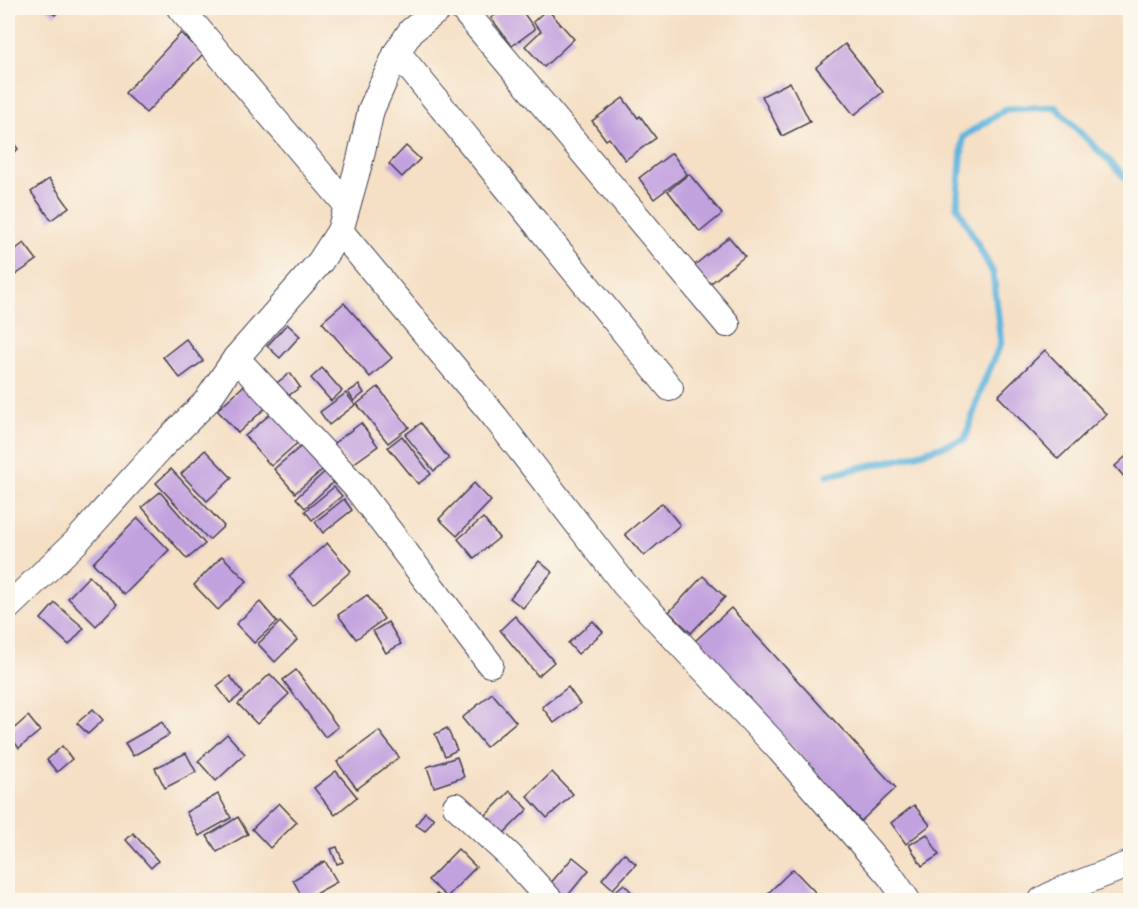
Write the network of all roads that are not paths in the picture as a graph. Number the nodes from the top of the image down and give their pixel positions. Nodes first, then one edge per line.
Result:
1 (180, 8) edge
2 (440, 8) edge
3 (462, 8) edge
4 (397, 52) junction
5 (347, 205) junction
6 (340, 231) junction
7 (728, 324) dead end
8 (236, 358) junction
9 (670, 388) dead end
10 (8, 607) edge
11 (490, 664) dead end
12 (456, 806) dead end
13 (1131, 864) edge
14 (550, 900) edge
15 (907, 900) edge
16 (1042, 900) edge

1 - 5 street
2 - 4 street
3 - 7 street
4 - 5 street
4 - 9 street
5 - 6 street
6 - 8 street
6 - 15 street
8 - 10 street
8 - 11 street
12 - 14 street
13 - 16 street

